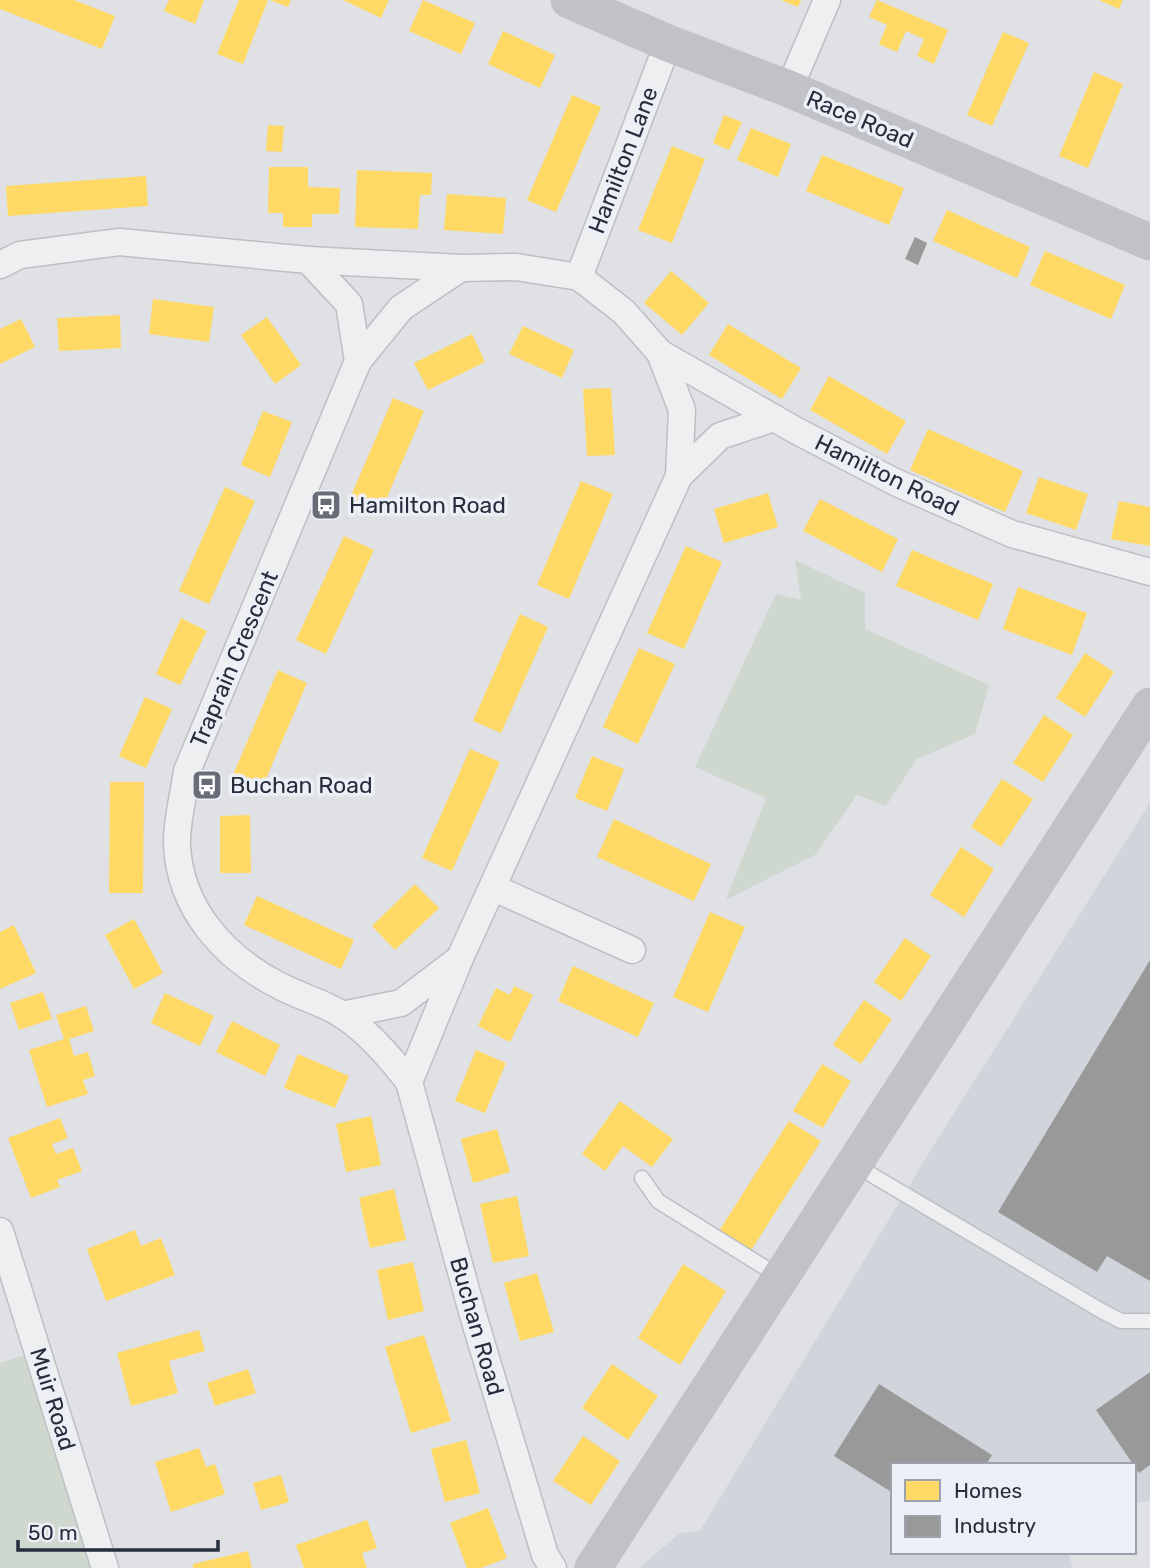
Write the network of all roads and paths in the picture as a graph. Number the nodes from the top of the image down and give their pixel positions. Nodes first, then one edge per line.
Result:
1 (569, 0) edge
2 (827, 0) edge
3 (668, 43) junction
4 (789, 89) junction
5 (1150, 242) edge
6 (308, 260) junction
7 (0, 265) edge
8 (461, 268) junction
9 (579, 276) junction
10 (660, 353) junction
11 (358, 361) junction
12 (774, 418) junction
13 (679, 476) junction
14 (1150, 572) edge
15 (1150, 706) edge
16 (494, 888) junction
17 (632, 950) dead end
18 (460, 958) junction
19 (342, 1015) junction
20 (409, 1082) junction
21 (854, 1164) junction
22 (642, 1178) dead end
23 (0, 1231) edge
24 (781, 1278) junction
25 (1150, 1321) edge
26 (105, 1568) edge
27 (552, 1568) edge
28 (593, 1568) edge

1 - 3 street, Race Road
2 - 4 street
3 - 4 street, Race Road
3 - 9 street, Hamilton Lane
4 - 5 street, Race Road
6 - 7 street
6 - 8 street
6 - 11 street
8 - 9 street
8 - 11 street, Traprain Crescent
9 - 10 street, Hamilton Road
10 - 12 street, Hamilton Road
10 - 13 street
11 - 19 street, Traprain Crescent
12 - 13 street
12 - 14 street, Hamilton Road
13 - 16 street
15 - 21 street
16 - 17 street
16 - 18 street
18 - 19 street
18 - 20 street
19 - 20 street, Buchan Road
20 - 27 street, Buchan Road
21 - 24 street
21 - 25 lane
22 - 24 lane
23 - 26 street, Muir Road
24 - 28 street

